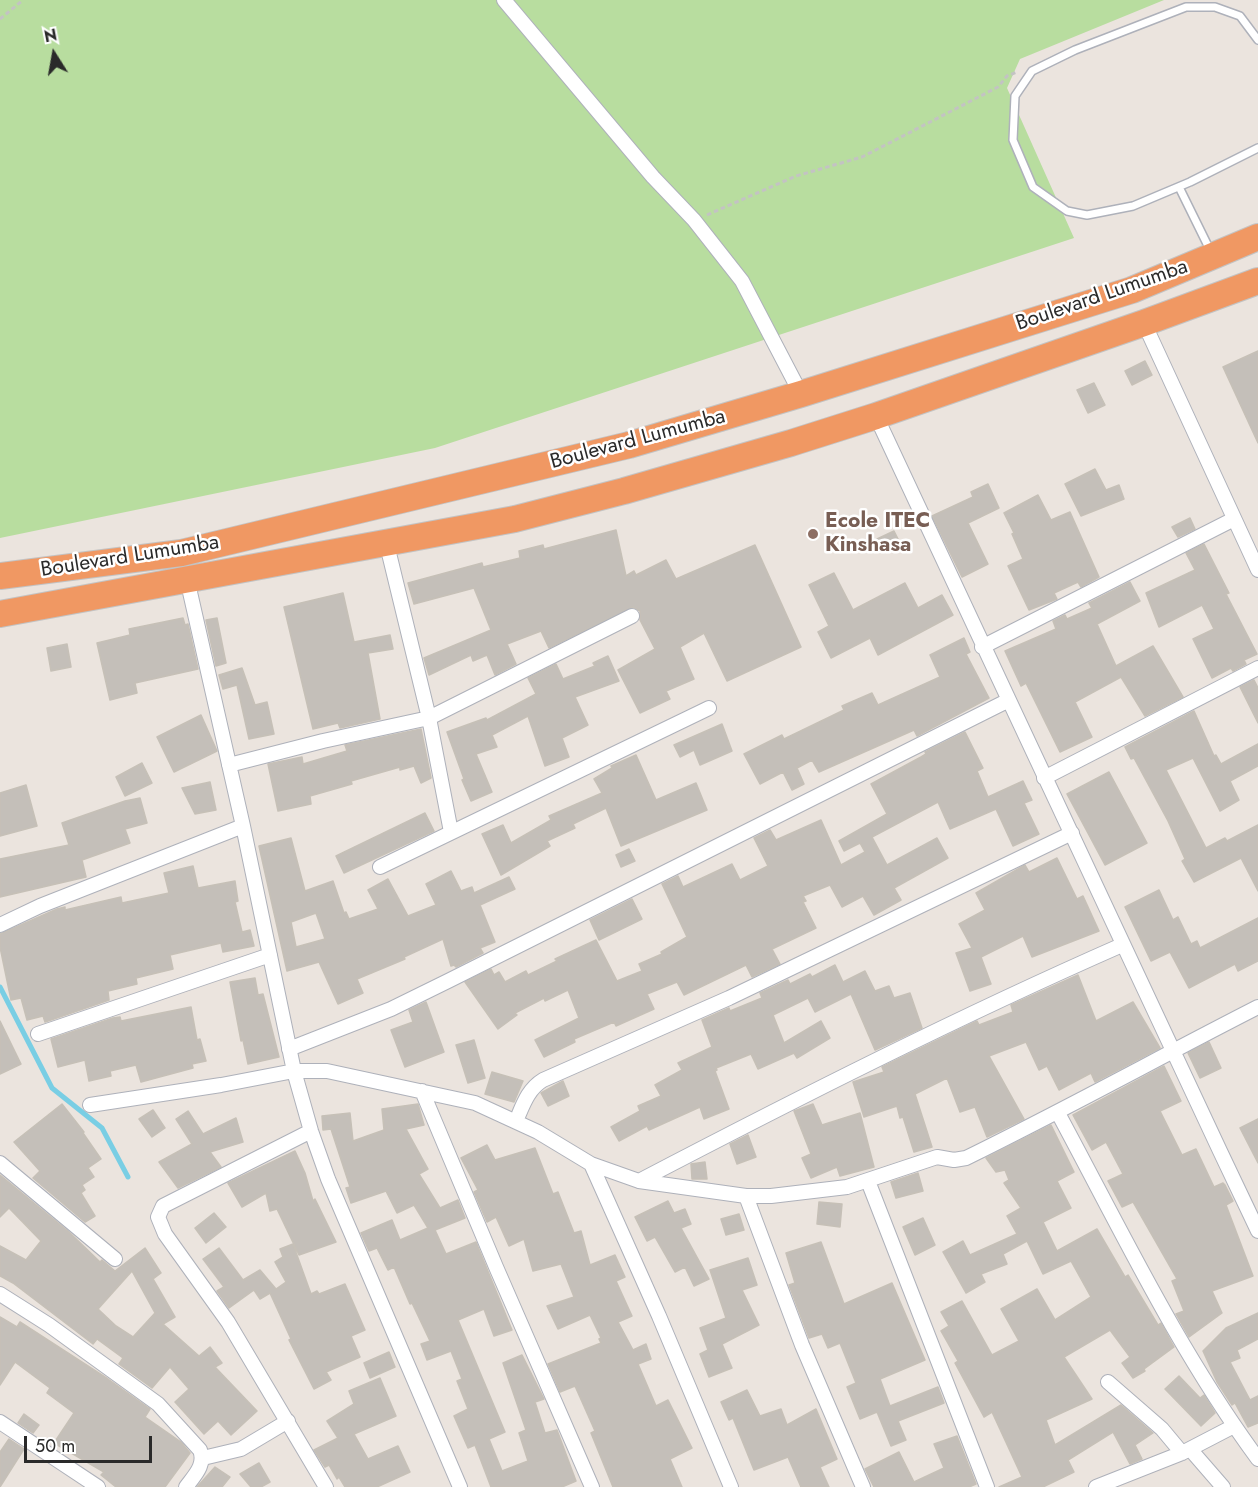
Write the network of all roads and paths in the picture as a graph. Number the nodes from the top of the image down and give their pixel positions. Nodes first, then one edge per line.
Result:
1 (23, 0) edge
2 (504, 0) edge
3 (0, 19) edge
4 (1258, 39) edge
5 (1017, 72) dead end
6 (1258, 148) edge
7 (1179, 187) junction
8 (694, 220) junction
9 (1258, 237) edge
10 (1213, 257) junction
11 (1258, 281) edge
12 (1144, 323) junction
13 (801, 394) junction
14 (876, 416) junction
15 (1233, 519) junction
16 (386, 542) junction
17 (1258, 570) edge
18 (0, 576) edge
19 (187, 579) junction
20 (0, 614) edge
21 (632, 616) dead end
22 (982, 647) junction
23 (1258, 668) edge
24 (1007, 701) junction
25 (709, 708) dead end
26 (429, 718) junction
27 (229, 765) junction
28 (1044, 778) junction
29 (243, 826) junction
30 (451, 832) junction
31 (1072, 833) junction
32 (380, 867) dead end
33 (0, 925) edge
34 (1122, 945) junction
35 (270, 955) junction
36 (1258, 1007) edge
37 (38, 1034) dead end
38 (289, 1049) junction
39 (1172, 1051) junction
40 (294, 1071) junction
41 (422, 1091) junction
42 (90, 1106) dead end
43 (1058, 1113) junction
44 (516, 1121) junction
45 (311, 1131) junction
46 (0, 1163) edge
47 (591, 1164) junction
48 (639, 1181) junction
49 (868, 1181) junction
50 (746, 1196) junction
51 (1258, 1231) edge
52 (115, 1259) dead end
53 (0, 1294) edge
54 (1108, 1382) dead end
55 (0, 1422) edge
56 (288, 1422) junction
57 (1234, 1426) junction
58 (1186, 1451) junction
59 (203, 1458) junction
60 (1258, 1459) edge
61 (98, 1487) edge
62 (186, 1487) edge
63 (326, 1487) edge
64 (460, 1487) edge
65 (592, 1487) edge
66 (731, 1487) edge
67 (863, 1487) edge
68 (987, 1487) edge
69 (1096, 1487) edge
70 (1223, 1487) edge

1 - 3 path
2 - 8 street
4 - 7 lane
5 - 8 path
6 - 7 lane
7 - 10 lane
8 - 13 street
9 - 10 highway, Boulevard Lumumba
10 - 13 highway, Boulevard Lumumba
11 - 12 highway, Boulevard Lumumba
12 - 14 highway, Boulevard Lumumba
12 - 15 street
13 - 18 highway, Boulevard Lumumba
14 - 16 highway, Boulevard Lumumba
14 - 22 street
15 - 17 street
15 - 22 street
16 - 19 highway, Boulevard Lumumba
16 - 26 street
19 - 20 highway, Boulevard Lumumba
19 - 27 street
21 - 26 street
22 - 24 street
23 - 28 street
24 - 28 street
24 - 38 street
25 - 30 street
26 - 27 street
26 - 30 street
27 - 29 street
28 - 31 street
29 - 33 street
29 - 35 street
30 - 32 street
31 - 34 street
31 - 44 street
34 - 39 street
34 - 48 street
35 - 37 street
35 - 38 street
36 - 39 street
38 - 40 street
39 - 43 street
39 - 51 street
40 - 41 street
40 - 42 street
40 - 45 street
41 - 44 street
41 - 65 street
43 - 49 street
43 - 57 street
44 - 47 street
45 - 56 street
45 - 64 street
46 - 52 street
47 - 48 street
47 - 66 street
48 - 50 street
49 - 50 street
49 - 68 street
50 - 67 street
53 - 59 street
54 - 58 street
55 - 61 street
56 - 59 street
56 - 63 street
57 - 58 street
57 - 60 street
58 - 69 street
58 - 70 street
59 - 62 street

